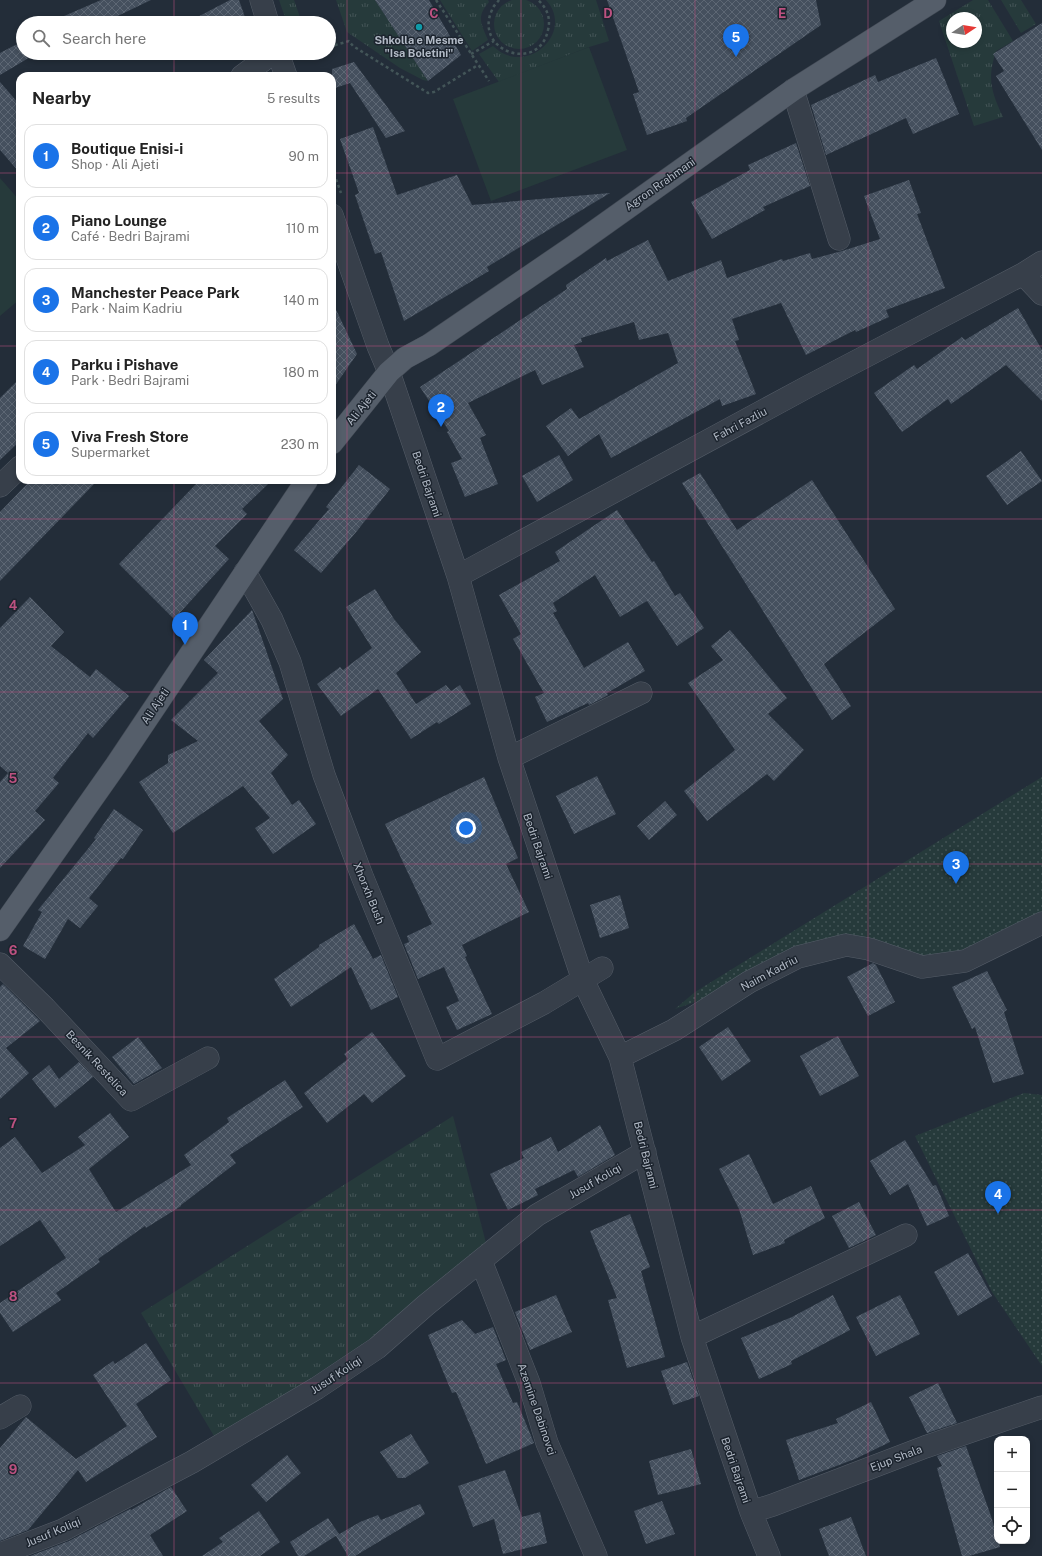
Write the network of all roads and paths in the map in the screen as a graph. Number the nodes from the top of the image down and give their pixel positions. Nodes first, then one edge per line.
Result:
1 (261, 0) edge
2 (436, 0) edge
3 (492, 0) edge
4 (499, 0) edge
5 (538, 0) edge
6 (935, 0) edge
7 (495, 5) junction
8 (266, 16) edge
9 (494, 41) junction
10 (336, 45) edge
11 (471, 54) junction
12 (264, 60) edge
13 (280, 60) edge
14 (478, 65) junction
15 (248, 72) edge
16 (285, 72) edge
17 (488, 81) dead end
18 (793, 90) junction
19 (336, 226) edge
20 (839, 239) dead end
21 (1042, 262) edge
22 (1023, 274) junction
23 (1042, 294) edge
24 (389, 372) junction
25 (336, 439) edge
26 (16, 471) edge
27 (304, 484) edge
28 (0, 486) edge
29 (244, 572) junction
30 (458, 576) junction
31 (641, 693) dead end
32 (509, 758) junction
33 (1042, 923) edge
34 (0, 930) edge
35 (0, 964) edge
36 (602, 968) dead end
37 (583, 980) junction
38 (620, 1057) junction
39 (208, 1058) dead end
40 (645, 1152) junction
41 (906, 1235) dead end
42 (481, 1261) junction
43 (692, 1337) junction
44 (20, 1406) dead end
45 (1042, 1407) edge
46 (0, 1418) edge
47 (751, 1512) junction
48 (0, 1554) edge
49 (596, 1556) edge
50 (769, 1556) edge

1 - 8 street
2 - 11 path
3 - 7 path
4 - 7 path
5 - 9 path
6 - 18 main road, Agron Rrahmani
7 - 9 path
9 - 11 path
10 - 14 path
11 - 14 path
12 - 15 street
13 - 16 street
14 - 17 path
18 - 20 street
18 - 24 main road, Agron Rrahmani
19 - 24 street, Bedri Bajrami
21 - 22 street, Fahri Fazliu
22 - 23 street
22 - 30 street, Fahri Fazliu
24 - 25 main road, Ali Ajeti
24 - 30 street, Bedri Bajrami
26 - 28 street
27 - 29 main road, Ali Ajeti
29 - 34 main road, Ali Ajeti
29 - 37 street, Xhorxh Bush
30 - 32 street, Bedri Bajrami
31 - 32 street
32 - 37 street, Bedri Bajrami
33 - 38 street, Naim Kadriu
35 - 39 street, Besnik Restelica
36 - 37 street
37 - 38 street, Bedri Bajrami
38 - 40 street, Bedri Bajrami
40 - 42 street, Jusuf Koliqi
40 - 43 street, Bedri Bajrami
41 - 43 street
42 - 48 street, Jusuf Koliqi
42 - 49 street, Azemine Dabinovci
43 - 47 street, Bedri Bajrami
44 - 46 street
45 - 47 street, Ejup Shala
47 - 50 street, Bedri Bajrami

